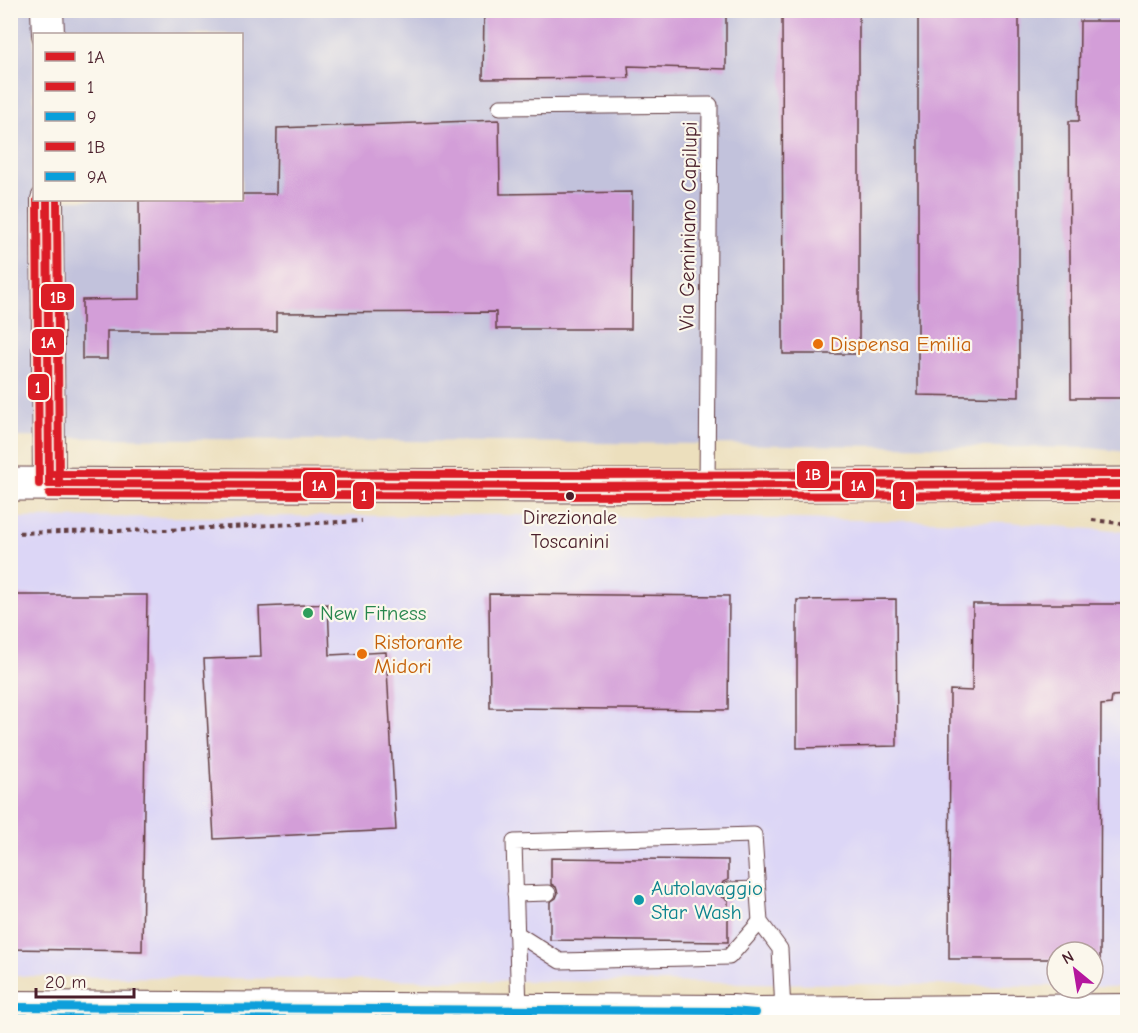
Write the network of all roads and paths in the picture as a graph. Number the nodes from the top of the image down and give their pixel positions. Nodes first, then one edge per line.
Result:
1 (48, 10) edge
2 (48, 33) edge
3 (500, 107) dead end
4 (47, 201) edge
5 (10, 484) edge
6 (48, 484) junction
7 (1128, 484) edge
8 (707, 485) junction
9 (368, 521) dead end
10 (10, 533) edge
11 (729, 890) dead end
12 (758, 890) junction
13 (548, 893) dead end
14 (515, 894) junction
15 (760, 922) junction
16 (516, 933) junction
17 (10, 1007) edge
18 (1128, 1010) edge
19 (519, 1011) junction
20 (343, 1016) edge
21 (765, 1016) edge

1 - 2 street
3 - 8 lane, Via Geminiano Capilupi
4 - 6 street
5 - 6 main road
6 - 8 main road
7 - 8 main road
9 - 10 path
11 - 12 lane
12 - 14 lane
12 - 15 lane
13 - 14 lane
14 - 16 lane
15 - 16 lane
15 - 21 lane
16 - 19 lane
17 - 20 street
18 - 21 street
19 - 20 street
19 - 21 street

